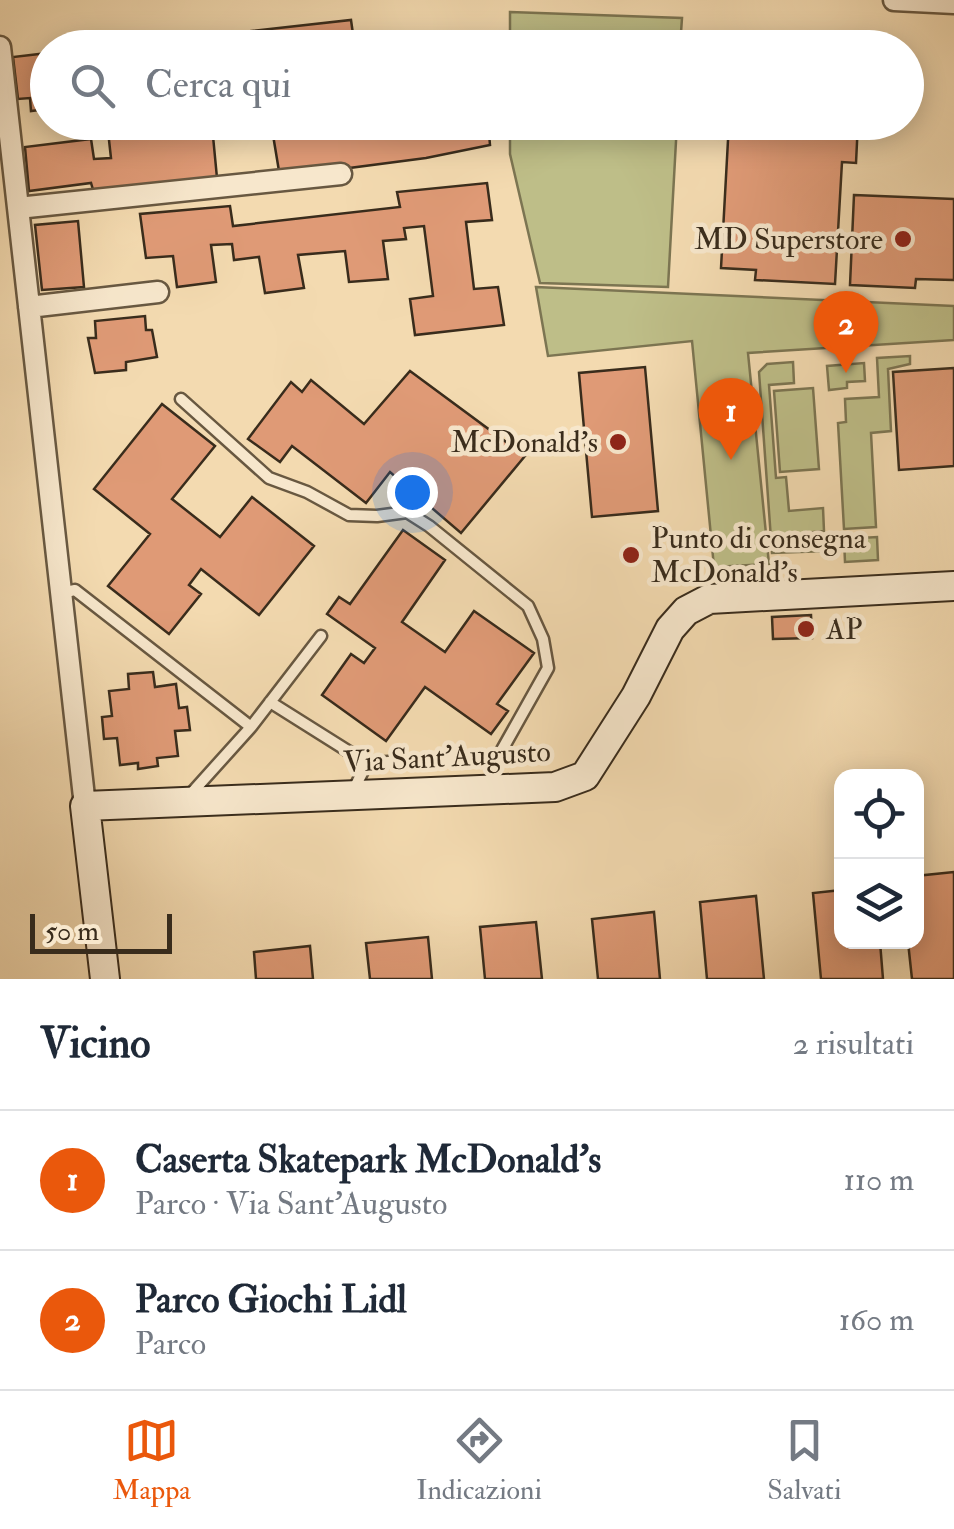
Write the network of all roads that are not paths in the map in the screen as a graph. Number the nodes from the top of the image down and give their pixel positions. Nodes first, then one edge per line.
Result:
1 (894, 0) edge
2 (954, 3) edge
3 (0, 47) edge
4 (341, 174) dead end
5 (18, 208) junction
6 (158, 292) dead end
7 (29, 307) junction
8 (181, 398) dead end
9 (954, 586) edge
10 (62, 592) junction
11 (321, 636) dead end
12 (270, 702) junction
13 (251, 727) junction
14 (368, 762) junction
15 (351, 796) junction
16 (182, 802) junction
17 (86, 806) junction
18 (105, 979) edge

1 - 2 street
3 - 5 street
4 - 5 street
5 - 7 street
6 - 7 street
7 - 10 street
8 - 14 lane
9 - 15 main road, Via Sant'Augusto
10 - 13 lane
10 - 17 street
11 - 12 lane
12 - 13 lane
12 - 14 lane
13 - 16 lane
14 - 15 lane
15 - 16 main road, Via Sant'Augusto
16 - 17 main road, Via Sant'Augusto
17 - 18 main road

